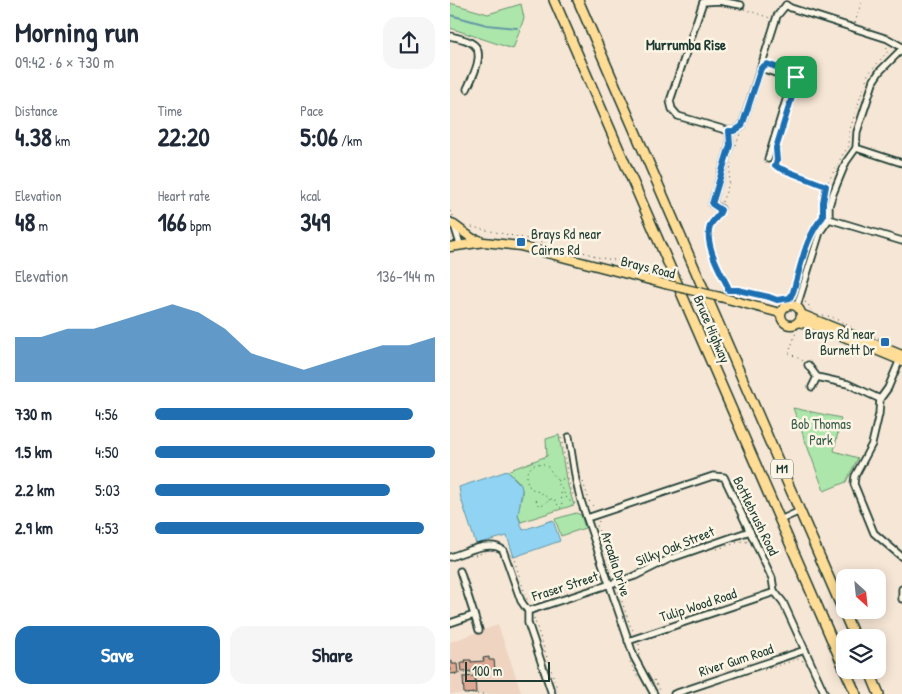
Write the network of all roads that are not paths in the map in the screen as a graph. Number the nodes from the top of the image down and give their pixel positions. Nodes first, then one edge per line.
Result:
1 (554, 0) edge
2 (578, 0) edge
3 (785, 3) edge
4 (741, 5) road end
5 (450, 36) edge
6 (902, 48) edge
7 (761, 68) junction
8 (467, 89) dead end
9 (729, 131) junction
10 (856, 148) junction
11 (768, 159) dead end
12 (902, 163) edge
13 (721, 210) road end
14 (829, 219) junction
15 (455, 222) edge
16 (902, 241) edge
17 (484, 242) junction
18 (453, 245) edge
19 (799, 310) junction
20 (780, 313) junction
21 (799, 325) junction
22 (901, 358) edge
23 (808, 365) road end
24 (817, 377) junction
25 (812, 387) dead end
26 (880, 399) junction
27 (569, 437) dead end
28 (800, 511) junction
29 (588, 518) junction
30 (780, 520) junction
31 (750, 531) junction
32 (902, 557) edge
33 (450, 558) edge
34 (460, 571) dead end
35 (609, 584) junction
36 (902, 589) edge
37 (775, 592) junction
38 (902, 599) edge
39 (531, 613) junction
40 (474, 615) junction
41 (450, 623) edge
42 (851, 629) edge
43 (479, 630) dead end
44 (628, 642) junction
45 (836, 649) edge
46 (805, 650) junction
47 (849, 679) edge
48 (873, 679) edge
49 (655, 692) edge
50 (552, 694) edge
51 (674, 694) edge
52 (825, 694) edge
53 (856, 694) edge
54 (879, 694) edge

1 - 30 highway, Bruce Highway / M1
2 - 28 highway, Bruce Highway / M1
3 - 6 street
3 - 7 street
4 - 9 street
5 - 8 street
6 - 10 street
7 - 9 street
7 - 11 street
9 - 13 street
10 - 12 street
10 - 14 street
14 - 16 street
14 - 19 street
15 - 17 main road
15 - 18 street
17 - 18 main road, Brays Road
17 - 20 main road, Brays Road, bridge
19 - 20 main road
19 - 21 main road
19 - 22 main road
20 - 21 main road
21 - 22 main road
22 - 26 street
23 - 24 street
24 - 25 street
24 - 26 street
26 - 32 street
27 - 29 street, Arcadia Drive
28 - 30 street
28 - 42 highway, Bruce Highway / M1
29 - 31 street, Bottlebrush Road
29 - 35 street, Arcadia Drive
30 - 45 highway, Bruce Highway / M1
31 - 35 street, Silky Oak Street
31 - 37 street, Bottlebrush Road
33 - 39 street
34 - 40 street
35 - 39 street, Fraser Street
35 - 44 street, Arcadia Drive
36 - 38 street
37 - 44 street, Tulip Wood Road
37 - 46 street, Bottlebrush Road
39 - 50 street
40 - 41 street
40 - 43 street
44 - 49 street, Arcadia Drive
46 - 51 street, River Gum Road
46 - 52 street, Bottlebrush Road
47 - 53 highway, Bruce Highway / M1
48 - 54 highway

